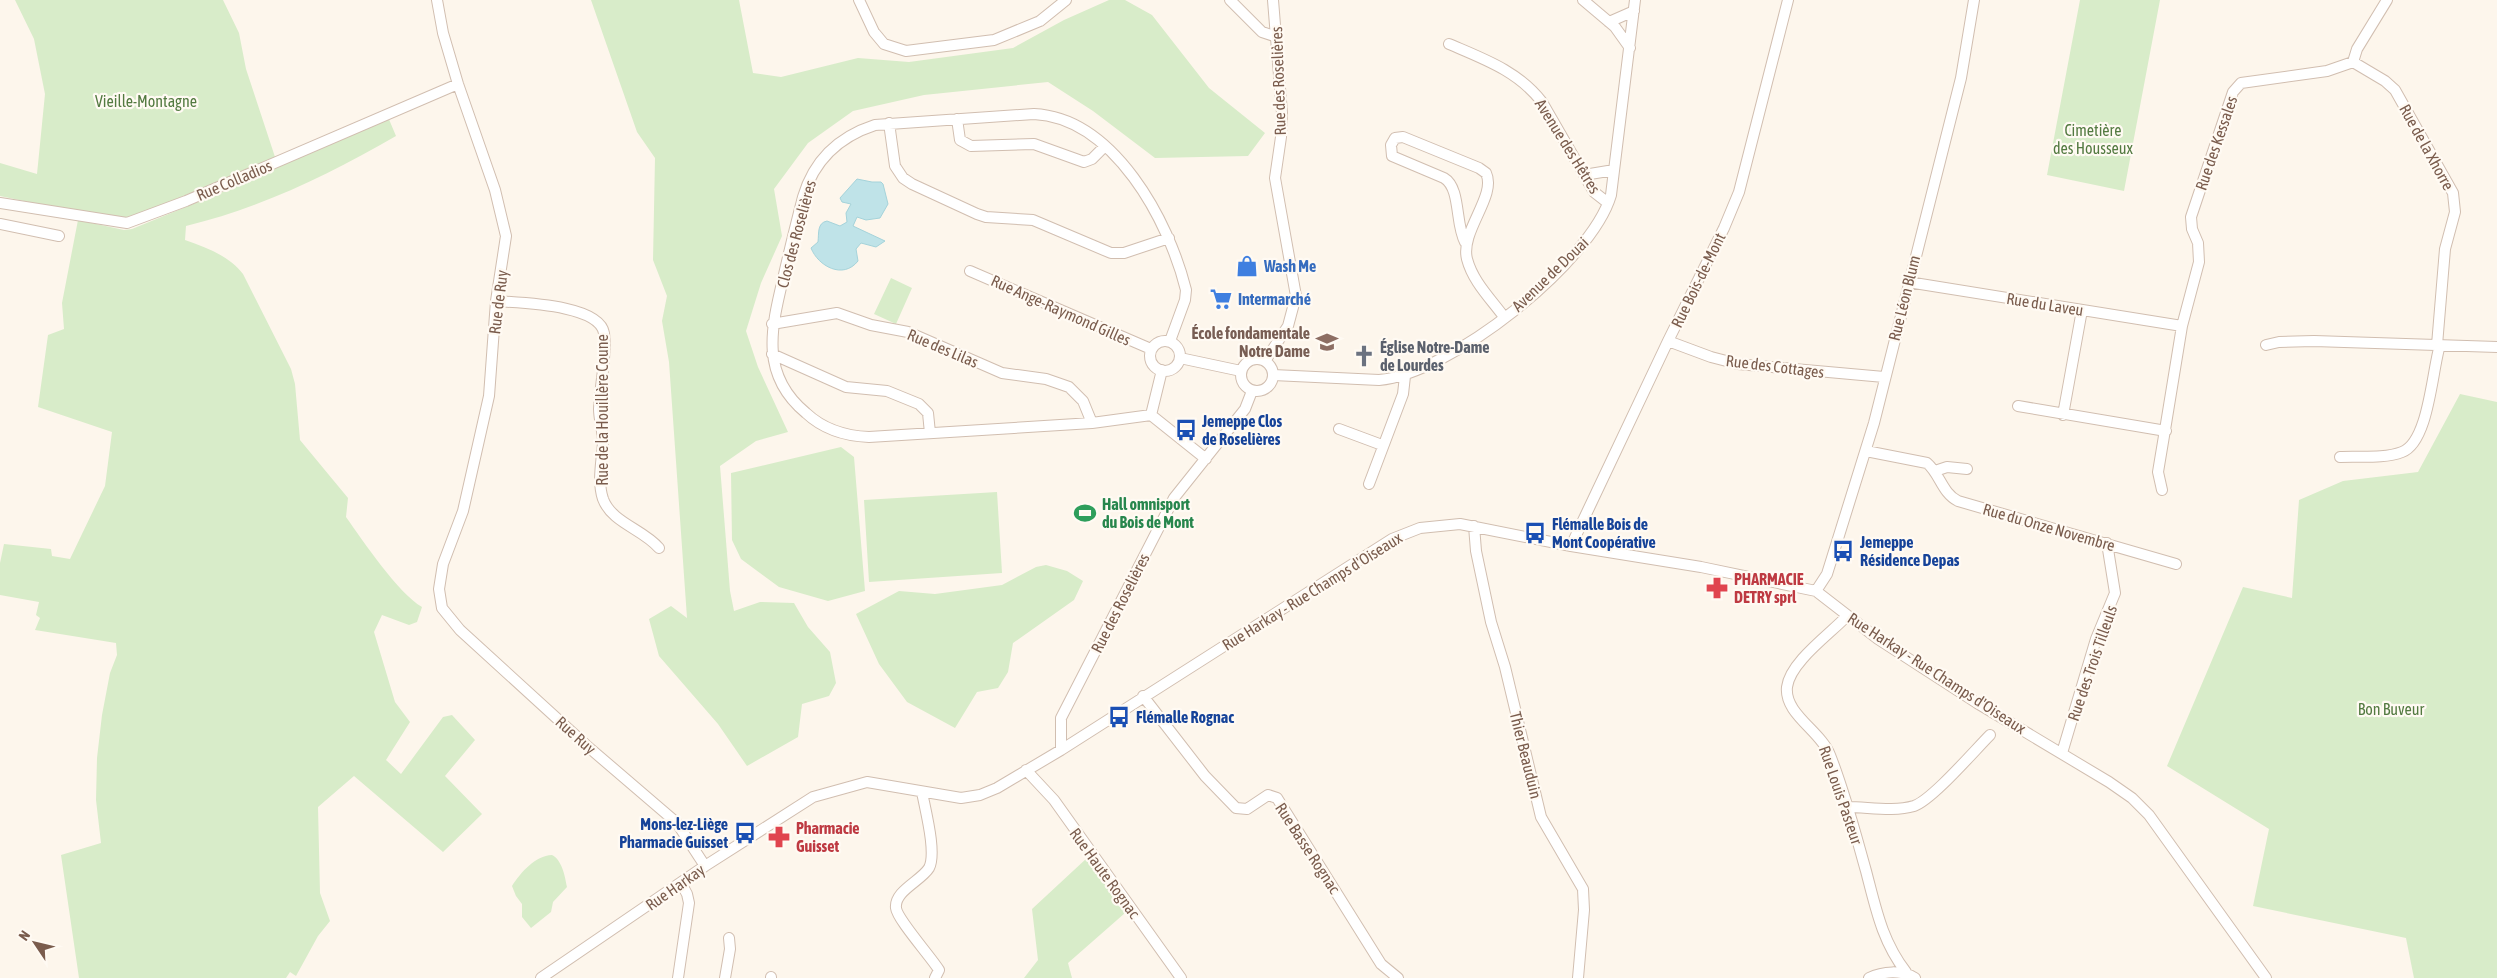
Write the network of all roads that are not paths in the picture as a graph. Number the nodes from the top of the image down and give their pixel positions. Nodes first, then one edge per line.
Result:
1 (437, 0) edge
2 (859, 0) edge
3 (1066, 0) edge
4 (1230, 0) edge
5 (1273, 0) edge
6 (1583, 0) edge
7 (1635, 0) edge
8 (1788, 0) edge
9 (1974, 0) edge
10 (2387, 0) edge
11 (1634, 11) junction
12 (1609, 22) junction
13 (1278, 37) junction
14 (1449, 44) dead end
15 (1630, 48) junction
16 (2353, 62) junction
17 (458, 84) junction
18 (957, 118) junction
19 (889, 123) junction
20 (1105, 146) junction
21 (1614, 170) junction
22 (1584, 174) junction
23 (0, 203) edge
24 (1608, 204) junction
25 (0, 224) edge
26 (59, 236) dead end
27 (1169, 238) junction
28 (1465, 242) junction
29 (970, 271) dead end
30 (1908, 282) junction
31 (496, 301) junction
32 (2082, 310) junction
33 (1504, 317) junction
34 (772, 324) junction
35 (2182, 326) junction
36 (1668, 340) junction
37 (1170, 341) junction
38 (2266, 345) dead end
39 (2439, 345) junction
40 (2497, 347) edge
41 (1151, 350) junction
42 (772, 354) junction
43 (1180, 358) junction
44 (1265, 361) junction
45 (1162, 370) junction
46 (1241, 371) junction
47 (1274, 375) junction
48 (1405, 376) junction
49 (1884, 377) junction
50 (1252, 391) junction
51 (2018, 406) dead end
52 (1151, 415) junction
53 (2063, 415) junction
54 (1092, 424) junction
55 (1339, 429) dead end
56 (2166, 431) junction
57 (930, 433) junction
58 (1382, 445) junction
59 (1866, 451) junction
60 (2340, 457) dead end
61 (1206, 459) junction
62 (1967, 469) dead end
63 (1935, 471) junction
64 (1369, 484) dead end
65 (2162, 490) dead end
66 (1474, 526) junction
67 (2107, 543) junction
68 (1571, 546) junction
69 (659, 548) dead end
70 (2176, 564) dead end
71 (1816, 591) junction
72 (442, 608) joint
73 (1847, 616) junction
74 (1144, 696) junction
75 (1990, 735) dead end
76 (1061, 750) junction
77 (2062, 753) junction
78 (1026, 770) junction
79 (867, 782) joint
80 (922, 792) junction
81 (1848, 806) junction
82 (705, 866) junction
83 (681, 883) junction
84 (729, 938) dead end
85 (1911, 975) edge
86 (541, 978) edge
87 (678, 978) edge
88 (725, 978) edge
89 (935, 978) edge
90 (1181, 978) edge
91 (1398, 978) edge
92 (1578, 978) edge
93 (1869, 978) edge
94 (2266, 978) edge

1 - 17 street, Rue de Ruy
2 - 3 street
4 - 13 street
5 - 13 street, Rue des Roselières
6 - 12 street
7 - 11 street, Avenue de Douai
8 - 36 street, Rue Bois-de-Mont
9 - 30 street, Rue Léon Blum
10 - 16 street
11 - 12 street
11 - 15 street, Avenue de Douai
12 - 15 street
13 - 44 street, Rue des Roselières
14 - 22 street, Avenue des Hêtres
15 - 21 street, Avenue de Douai
16 - 35 street, Rue des Kessales
16 - 39 street, Rue de la Xhorre
17 - 23 street, Rue Colladios
17 - 31 street, Rue de Ruy
18 - 19 street, Clos des Roselières
18 - 20 street, Clos des Roselières
18 - 20 street
19 - 27 street
19 - 34 street, Clos des Roselières
20 - 27 street, Clos des Roselières
21 - 22 street
21 - 24 street, Avenue de Douai
22 - 24 street, Avenue des Hêtres
24 - 33 street, Avenue de Douai
25 - 26 street
27 - 37 street, Clos des Roselières
28 - 28 street
28 - 33 street
29 - 41 street, Rue Ange-Raymond Gilles
30 - 32 street, Rue du Laveu
30 - 49 street, Rue Léon Blum
31 - 69 street, Rue de la Houillère Coune
31 - 72 street, Rue de Ruy
32 - 35 street, Rue du Laveu
32 - 53 street
33 - 48 street, Avenue de Douai
34 - 42 street, Clos des Roselières
34 - 54 street, Rue des Lilas
35 - 56 street
36 - 49 street, Rue des Cottages
36 - 68 street, Rue Bois-de-Mont
37 - 41 street
37 - 43 street
38 - 39 street
39 - 40 street
39 - 60 street
41 - 45 street
42 - 57 street
42 - 57 street, Clos des Roselières
43 - 45 street
43 - 46 street
44 - 46 street
44 - 47 street
45 - 52 street
46 - 50 street
47 - 48 street, Avenue de Douai
47 - 50 street
48 - 58 street
49 - 59 street, Rue Léon Blum
50 - 61 street, Rue des Roselières
51 - 53 street
52 - 54 street, Clos des Roselières
52 - 61 street
53 - 56 street
54 - 57 street, Clos des Roselières
55 - 58 street
56 - 65 street
58 - 64 street
59 - 63 street
59 - 71 street, Rue Léon Blum
61 - 76 street, Rue des Roselières
62 - 63 street
63 - 67 street, Rue du Onze Novembre
66 - 68 street, Rue Harkay - Rue Champs d'Oiseaux
66 - 74 street, Rue Harkay - Rue Champs d'Oiseaux
66 - 92 street, Thier Beauduin
67 - 70 street, Rue du Onze Novembre
67 - 77 street, Rue des Trois Tilleuls
68 - 71 street, Rue Harkay - Rue Champs d'Oiseaux
71 - 73 street, Rue Harkay - Rue Champs d'Oiseaux
72 - 82 street, Rue Ruy
73 - 77 street, Rue Harkay - Rue Champs d'Oiseaux
73 - 81 street, Rue Louis Pasteur
74 - 76 street, Rue Harkay - Rue Champs d'Oiseaux
74 - 91 street, Rue Basse Rognac
75 - 81 street
76 - 78 street, Rue Harkay - Rue Champs d'Oiseaux
77 - 94 street, Rue Harkay - Rue Champs d'Oiseaux
78 - 80 street, Rue Harkay - Rue Champs d'Oiseaux
78 - 90 street, Rue Haute Rognac
79 - 80 street, Rue Harkay - Rue Champs d'Oiseaux
79 - 82 street, Rue Harkay
80 - 89 street
81 - 85 street, Rue Louis Pasteur
82 - 83 street, Rue Harkay
83 - 86 street, Rue Harkay
83 - 87 street
84 - 88 street
85 - 93 street

